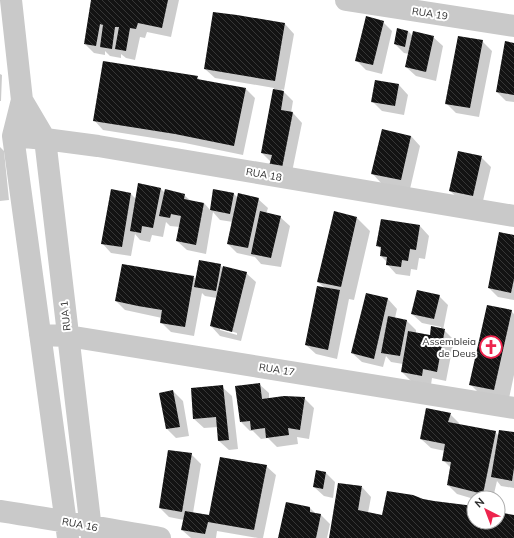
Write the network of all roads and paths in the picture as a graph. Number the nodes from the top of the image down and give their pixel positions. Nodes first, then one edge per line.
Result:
1 (11, 0) edge
2 (346, 0) edge
3 (514, 26) edge
4 (22, 100) junction
5 (13, 136) junction
6 (45, 139) junction
7 (514, 216) edge
8 (40, 335) junction
9 (68, 336) junction
10 (514, 408) edge
11 (0, 511) edge
12 (67, 530) edge
13 (91, 532) edge
14 (160, 538) edge

1 - 4 street, RUA 1
2 - 3 street, RUA 19
4 - 5 street, RUA 1
4 - 6 street, RUA 1
5 - 6 street, RUA 18
5 - 8 street, RUA 1
6 - 7 street, RUA 18
6 - 9 street, RUA 1
8 - 9 street, RUA 17
8 - 12 street, RUA 1
9 - 10 street, RUA 17
9 - 13 street, RUA 1
11 - 12 street, RUA 16
12 - 13 street, RUA 16
13 - 14 street, RUA 16

